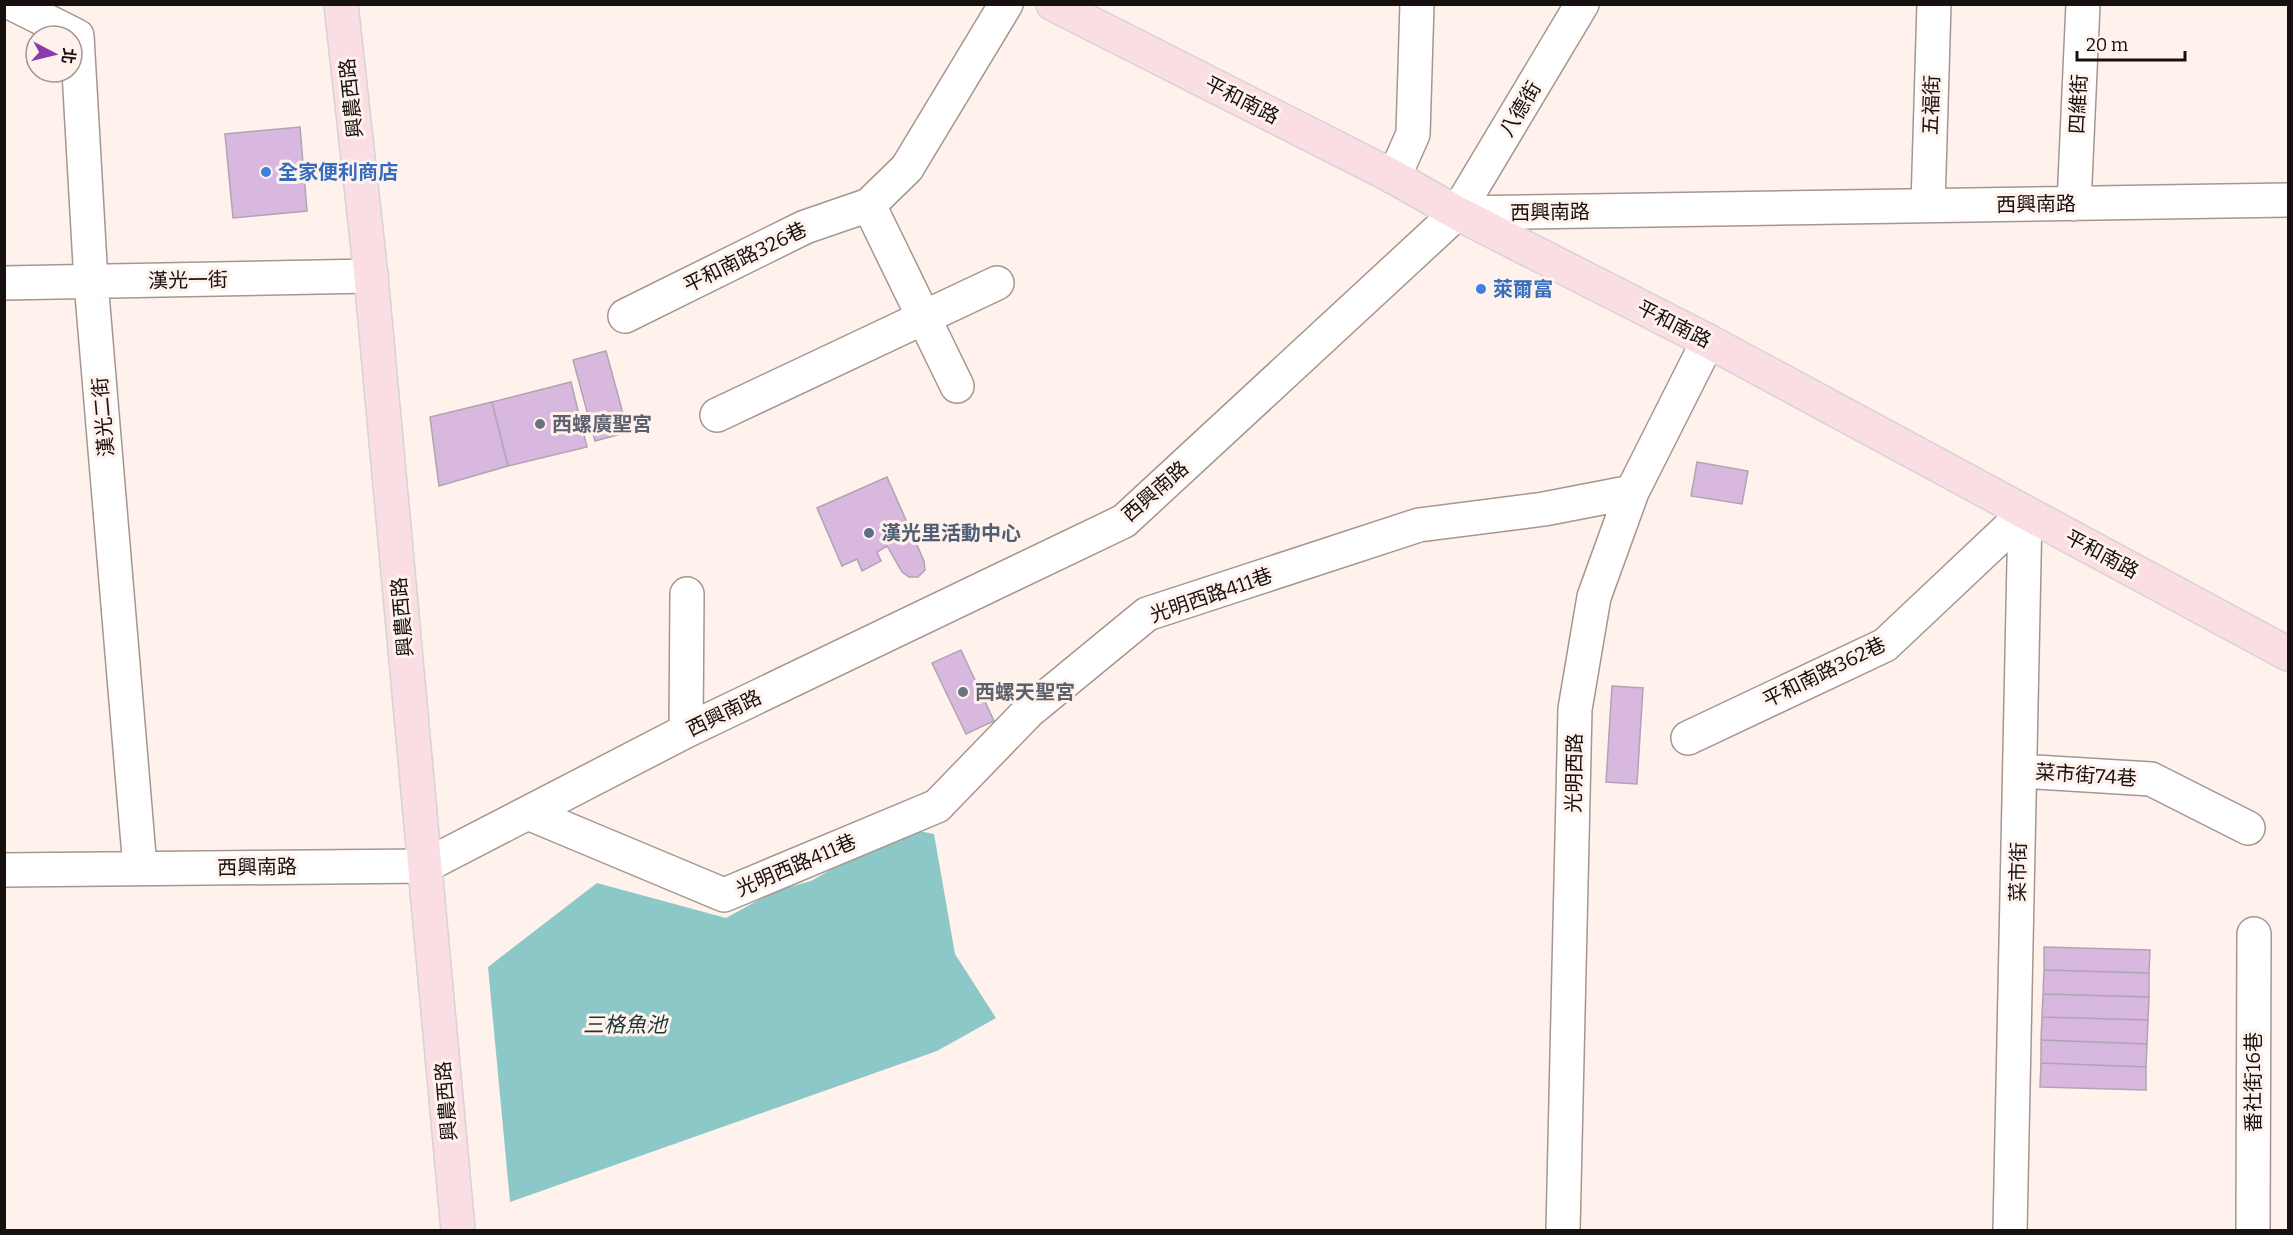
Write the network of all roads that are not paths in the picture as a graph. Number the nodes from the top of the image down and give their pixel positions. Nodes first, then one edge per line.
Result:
1 (13, 4) edge
2 (341, 4) edge
3 (1006, 4) edge
4 (1053, 4) edge
5 (1417, 4) edge
6 (1582, 4) edge
7 (1934, 4) edge
8 (2083, 4) edge
9 (1394, 177) junction
10 (2289, 200) edge
11 (2074, 204) junction
12 (869, 205) junction
13 (1928, 206) junction
14 (1457, 213) junction
15 (371, 276) junction
16 (91, 282) junction
17 (4, 284) edge
18 (997, 284) dead end
19 (624, 316) dead end
20 (923, 318) junction
21 (1708, 341) junction
22 (957, 386) dead end
23 (717, 415) dead end
24 (1632, 492) junction
25 (2025, 513) junction
26 (687, 594) dead end
27 (2289, 654) edge
28 (687, 731) junction
29 (1688, 738) dead end
30 (2020, 771) junction
31 (528, 813) junction
32 (2248, 828) dead end
33 (425, 866) junction
34 (140, 868) junction
35 (4, 870) edge
36 (2254, 934) dead end
37 (458, 1230) edge
38 (1563, 1230) edge
39 (2010, 1230) edge
40 (2253, 1230) edge

1 - 16 street, 漢光二街
2 - 15 main road, 興農西路
3 - 12 street, 平和南路326巷
4 - 9 main road, 平和南路
5 - 9 street
6 - 14 street, 八德街
7 - 13 street, 五福街
8 - 11 street, 四維街
9 - 14 main road, 平和南路
10 - 11 street, 西興南路
11 - 13 street, 西興南路
12 - 19 street, 平和南路326巷
12 - 20 street
13 - 14 street, 西興南路
14 - 21 main road, 平和南路
14 - 28 street, 西興南路
15 - 16 street, 漢光一街
15 - 33 main road, 興農西路
16 - 17 street, 漢光一街
16 - 34 street, 漢光二街
18 - 20 street
20 - 22 street
20 - 23 street
21 - 24 street, 光明西路
21 - 25 main road, 平和南路
24 - 31 street, 光明西路411巷
24 - 38 street, 光明西路
25 - 27 main road, 平和南路
25 - 29 street, 平和南路362巷
25 - 30 street, 菜市街
26 - 28 street
28 - 31 street, 西興南路
30 - 32 street, 菜市街74巷
30 - 39 street, 菜市街
31 - 33 street, 西興南路
33 - 34 street, 西興南路
33 - 37 main road, 興農西路
34 - 35 street, 西興南路
36 - 40 street, 番社街16巷

